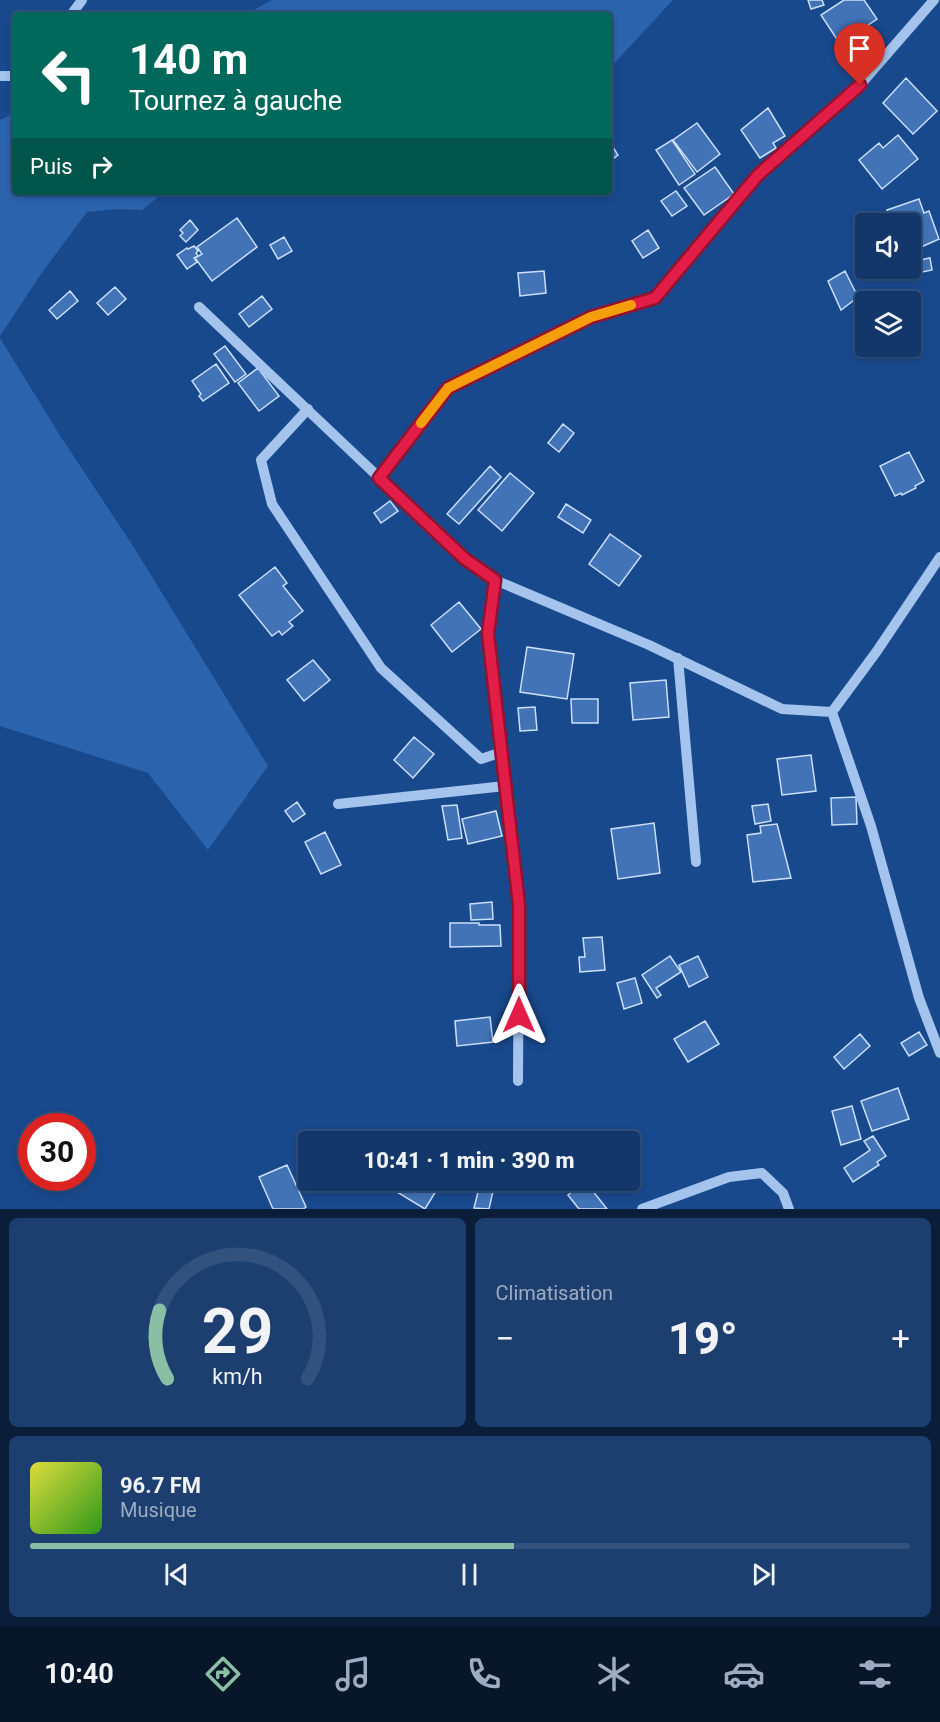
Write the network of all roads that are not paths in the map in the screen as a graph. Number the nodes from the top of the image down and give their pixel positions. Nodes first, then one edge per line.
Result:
1 (934, 0) edge
2 (199, 307) dead end
3 (308, 410) junction
4 (379, 478) junction
5 (940, 557) edge
6 (495, 580) junction
7 (678, 658) junction
8 (832, 712) junction
9 (502, 752) junction
10 (506, 786) junction
11 (338, 804) dead end
12 (696, 862) dead end
13 (940, 1053) edge
14 (518, 1081) dead end
15 (642, 1209) edge
16 (789, 1209) edge

1 - 4 street
2 - 3 street
3 - 4 street
3 - 9 street
4 - 6 street
5 - 8 street
6 - 7 street
6 - 9 street
7 - 8 street
7 - 12 street
8 - 13 street
9 - 10 street
10 - 11 street
10 - 14 street
15 - 16 street

